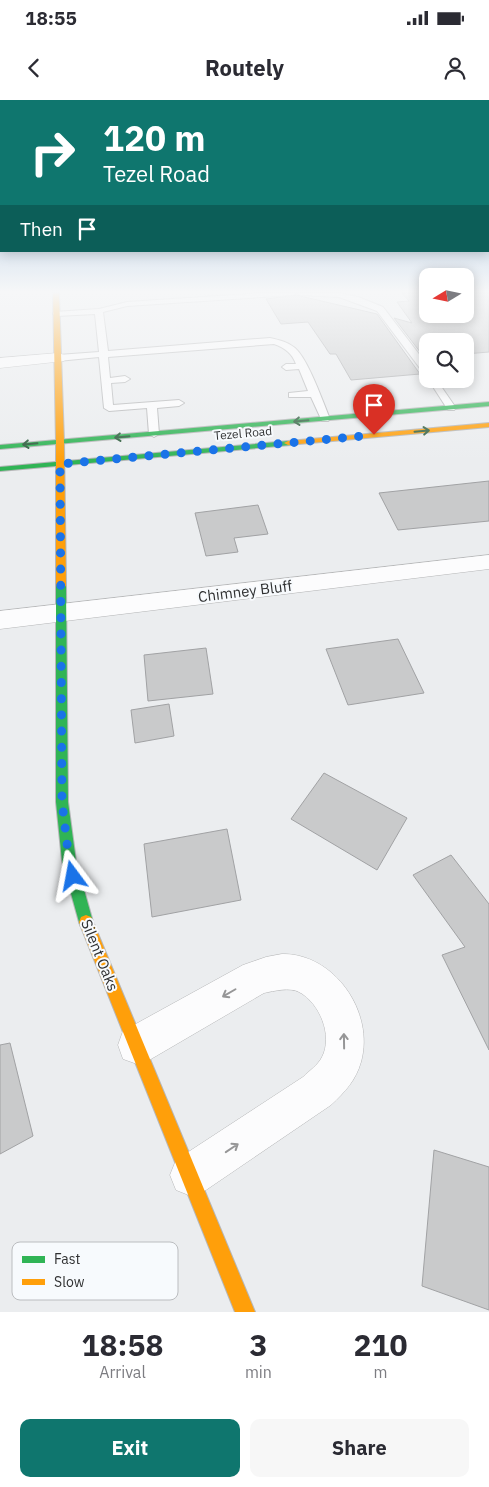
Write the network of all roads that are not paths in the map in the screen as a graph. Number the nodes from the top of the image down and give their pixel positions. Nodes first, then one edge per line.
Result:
1 (58, 350) edge
2 (103, 350) edge
3 (151, 350) edge
4 (292, 350) edge
5 (410, 350) edge
6 (103, 353) junction
7 (58, 358) junction
8 (419, 361) edge
9 (0, 363) edge
10 (302, 366) junction
11 (286, 367) dead end
12 (126, 379) dead end
13 (106, 381) junction
14 (438, 388) edge
15 (314, 394) junction
16 (292, 395) dead end
17 (179, 403) dead end
18 (489, 404) edge
19 (152, 405) junction
20 (451, 408) junction
21 (325, 419) junction
22 (489, 425) edge
23 (154, 434) junction
24 (60, 442) junction
25 (0, 447) edge
26 (60, 464) junction
27 (0, 469) edge
28 (489, 562) edge
29 (60, 614) junction
30 (0, 620) edge
31 (137, 1045) junction
32 (191, 1175) junction
33 (245, 1312) edge

1 - 7 street, Silent Oaks
2 - 6 lane
3 - 6 lane
4 - 10 lane
5 - 8 lane
6 - 7 lane
6 - 13 lane
7 - 9 street
7 - 24 street, Silent Oaks
10 - 11 lane
10 - 15 lane
12 - 13 lane
13 - 19 lane
14 - 20 lane
15 - 16 lane
15 - 21 lane
17 - 19 lane
18 - 20 street, Tezel Road
19 - 23 lane
20 - 21 street, Tezel Road
21 -> 23 street, Tezel Road
26 -> 22 street, Tezel Road
23 -> 24 street, Tezel Road
24 -> 25 street, Tezel Road
24 - 26 street, Silent Oaks
26 - 27 street, Tezel Road
26 - 29 street, Silent Oaks
28 - 29 street, Chimney Bluff
29 - 30 street, Chimney Bluff
29 - 31 street, Silent Oaks
31 - 32 street, Silent Oaks
32 -> 31 street
32 - 33 street, Silent Oaks

